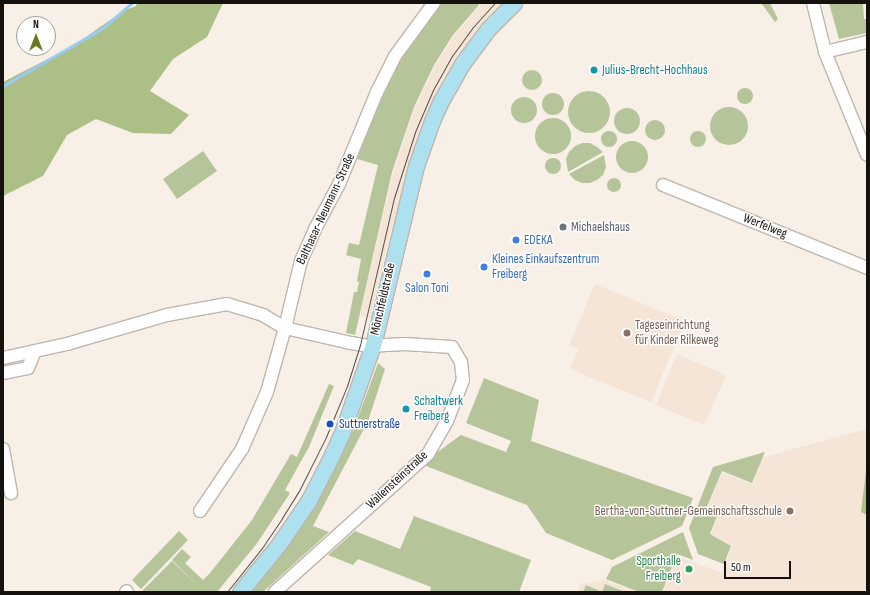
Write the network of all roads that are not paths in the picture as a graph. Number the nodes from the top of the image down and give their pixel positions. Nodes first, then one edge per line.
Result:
1 (434, 3) edge
2 (514, 3) edge
3 (813, 3) edge
4 (867, 42) edge
5 (825, 52) junction
6 (867, 155) edge
7 (663, 185) dead end
8 (867, 268) edge
9 (285, 328) junction
10 (373, 345) junction
11 (35, 351) junction
12 (3, 358) edge
13 (3, 373) edge
14 (3, 449) edge
15 (11, 492) dead end
16 (200, 511) dead end
17 (240, 592) edge
18 (275, 592) edge

1 - 9 street, Balthasar-Neumann-Straße
2 - 10 main road, Mönchfeldstraße
3 - 5 street
4 - 5 street
5 - 6 street
7 - 8 street, Werfelweg
9 - 10 street
9 - 11 street
9 - 16 street, Balthasar-Neumann-Straße
10 - 17 main road, Mönchfeldstraße
10 - 18 street, Wallensteinstraße
11 - 12 street
11 - 13 street
14 - 15 street

